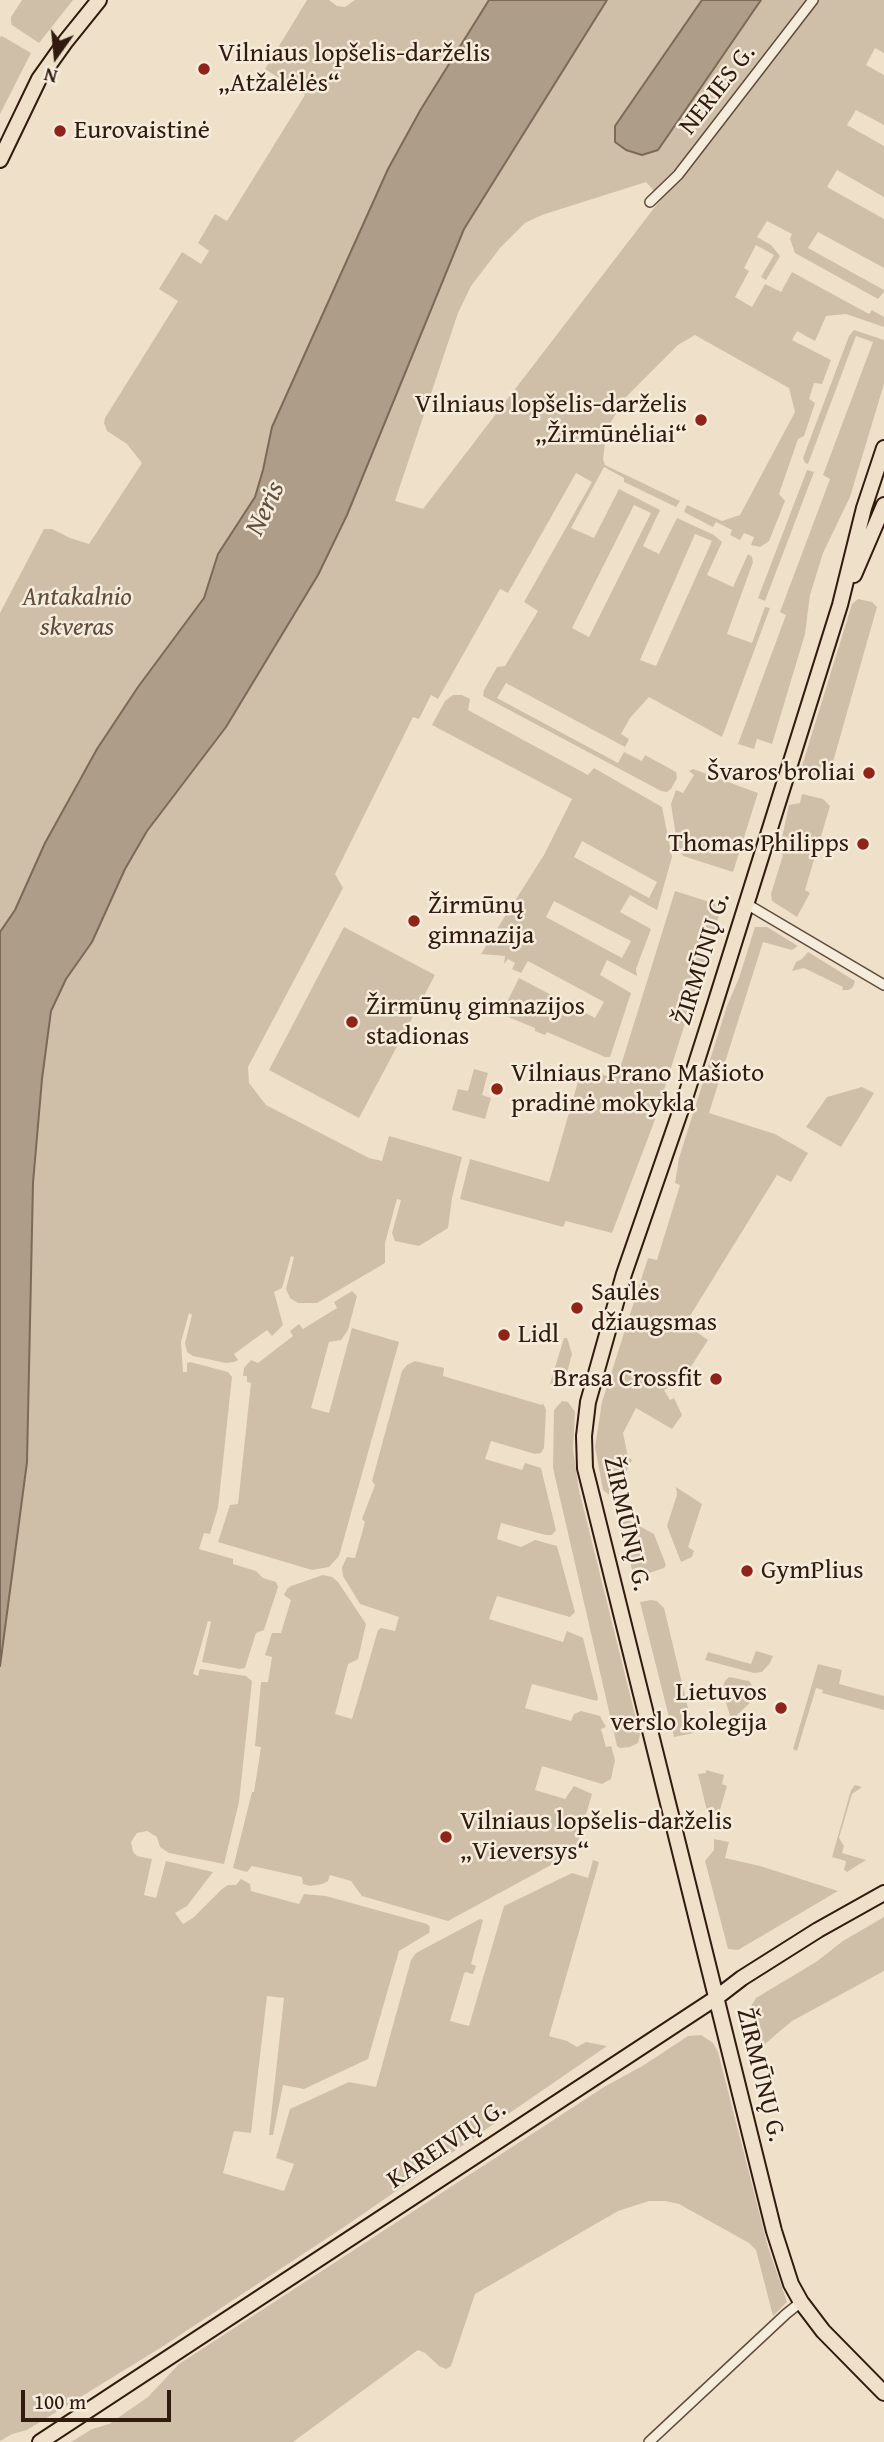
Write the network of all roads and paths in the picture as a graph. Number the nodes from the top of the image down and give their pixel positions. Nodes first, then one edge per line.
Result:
1 (99, 0) edge
2 (813, 0) edge
3 (0, 160) edge
4 (650, 202) dead end
5 (884, 448) edge
6 (878, 486) edge
7 (884, 505) edge
8 (840, 605) junction
9 (745, 903) junction
10 (884, 985) edge
11 (884, 1893) edge
12 (716, 1998) junction
13 (801, 2302) junction
14 (884, 2393) edge
15 (40, 2442) edge
16 (649, 2442) edge

1 - 3 main road
2 - 4 street, NERIES G.
5 - 6 main road, ŽIRMŪNŲ G.
6 - 8 main road, ŽIRMŪNŲ G.
7 - 8 main road, ŽIRMŪNŲ G.
8 - 9 main road, ŽIRMŪNŲ G.
9 - 10 street
9 - 12 main road, ŽIRMŪNŲ G.
11 - 12 main road, KAREIVIŲ G.
12 - 13 main road, ŽIRMŪNŲ G.
12 - 15 main road, KAREIVIŲ G.
13 - 14 main road, ŽIRMŪNŲ G.
13 - 16 street

